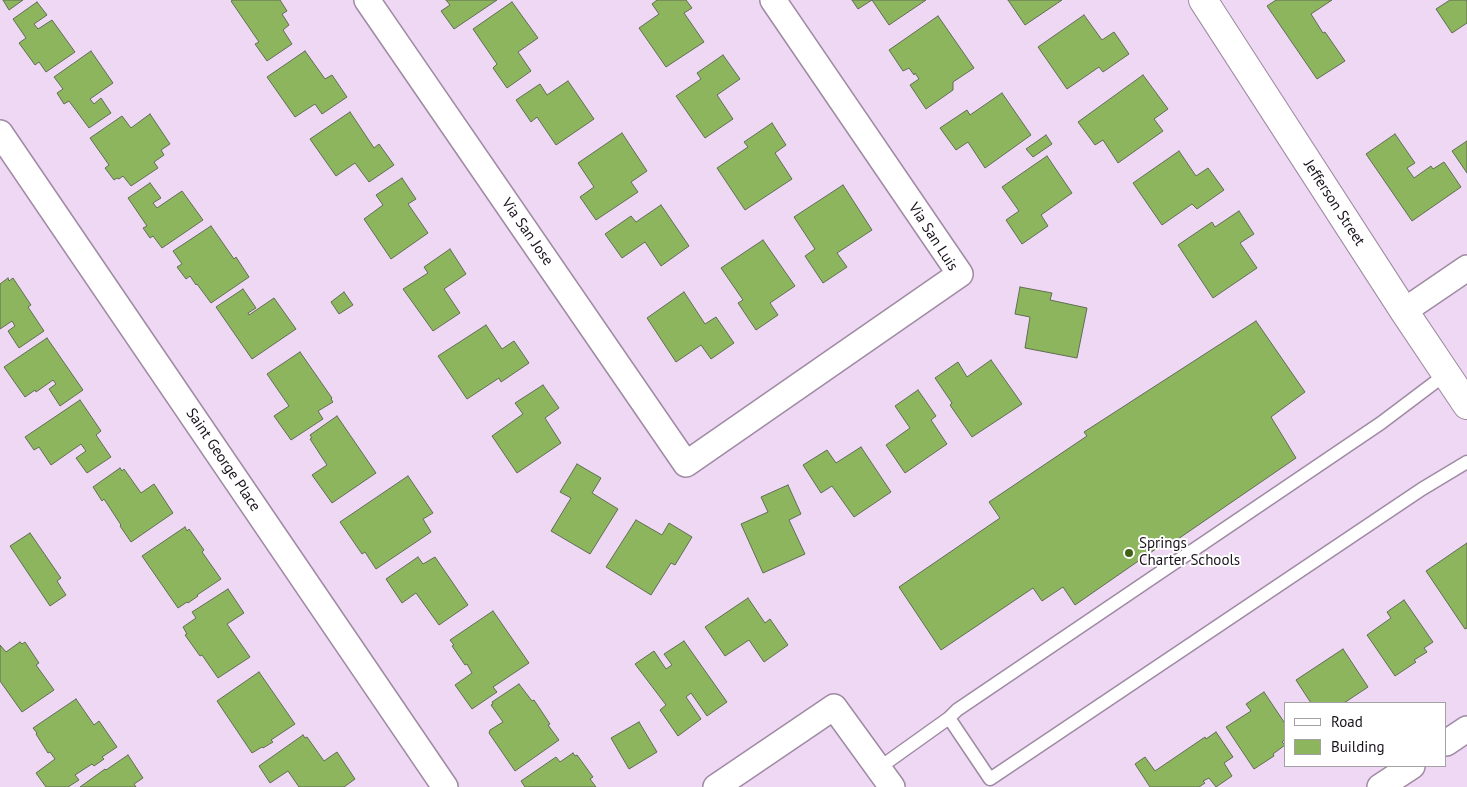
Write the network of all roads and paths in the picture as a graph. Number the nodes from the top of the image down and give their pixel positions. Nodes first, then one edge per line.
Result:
1 (367, 0) edge
2 (773, 0) edge
3 (1203, 0) edge
4 (0, 133) edge
5 (1467, 268) edge
6 (1404, 311) junction
7 (1446, 374) junction
8 (1467, 405) edge
9 (1467, 462) edge
10 (686, 464) joint
11 (949, 718) junction
12 (1467, 729) edge
13 (1447, 742) edge
14 (1410, 767) edge
15 (886, 778) edge
16 (445, 787) edge
17 (716, 787) edge
18 (1380, 787) edge

1 - 10 street, Via San Jose
2 - 10 street, Via San Luis
3 - 6 street, Jefferson Street
4 - 16 street, Saint George Place
5 - 6 street
6 - 7 street, Jefferson Street
7 - 8 street, Jefferson Street
7 - 11 lane
9 - 11 lane
11 - 15 lane
12 - 13 street
14 - 18 street
15 - 17 street

